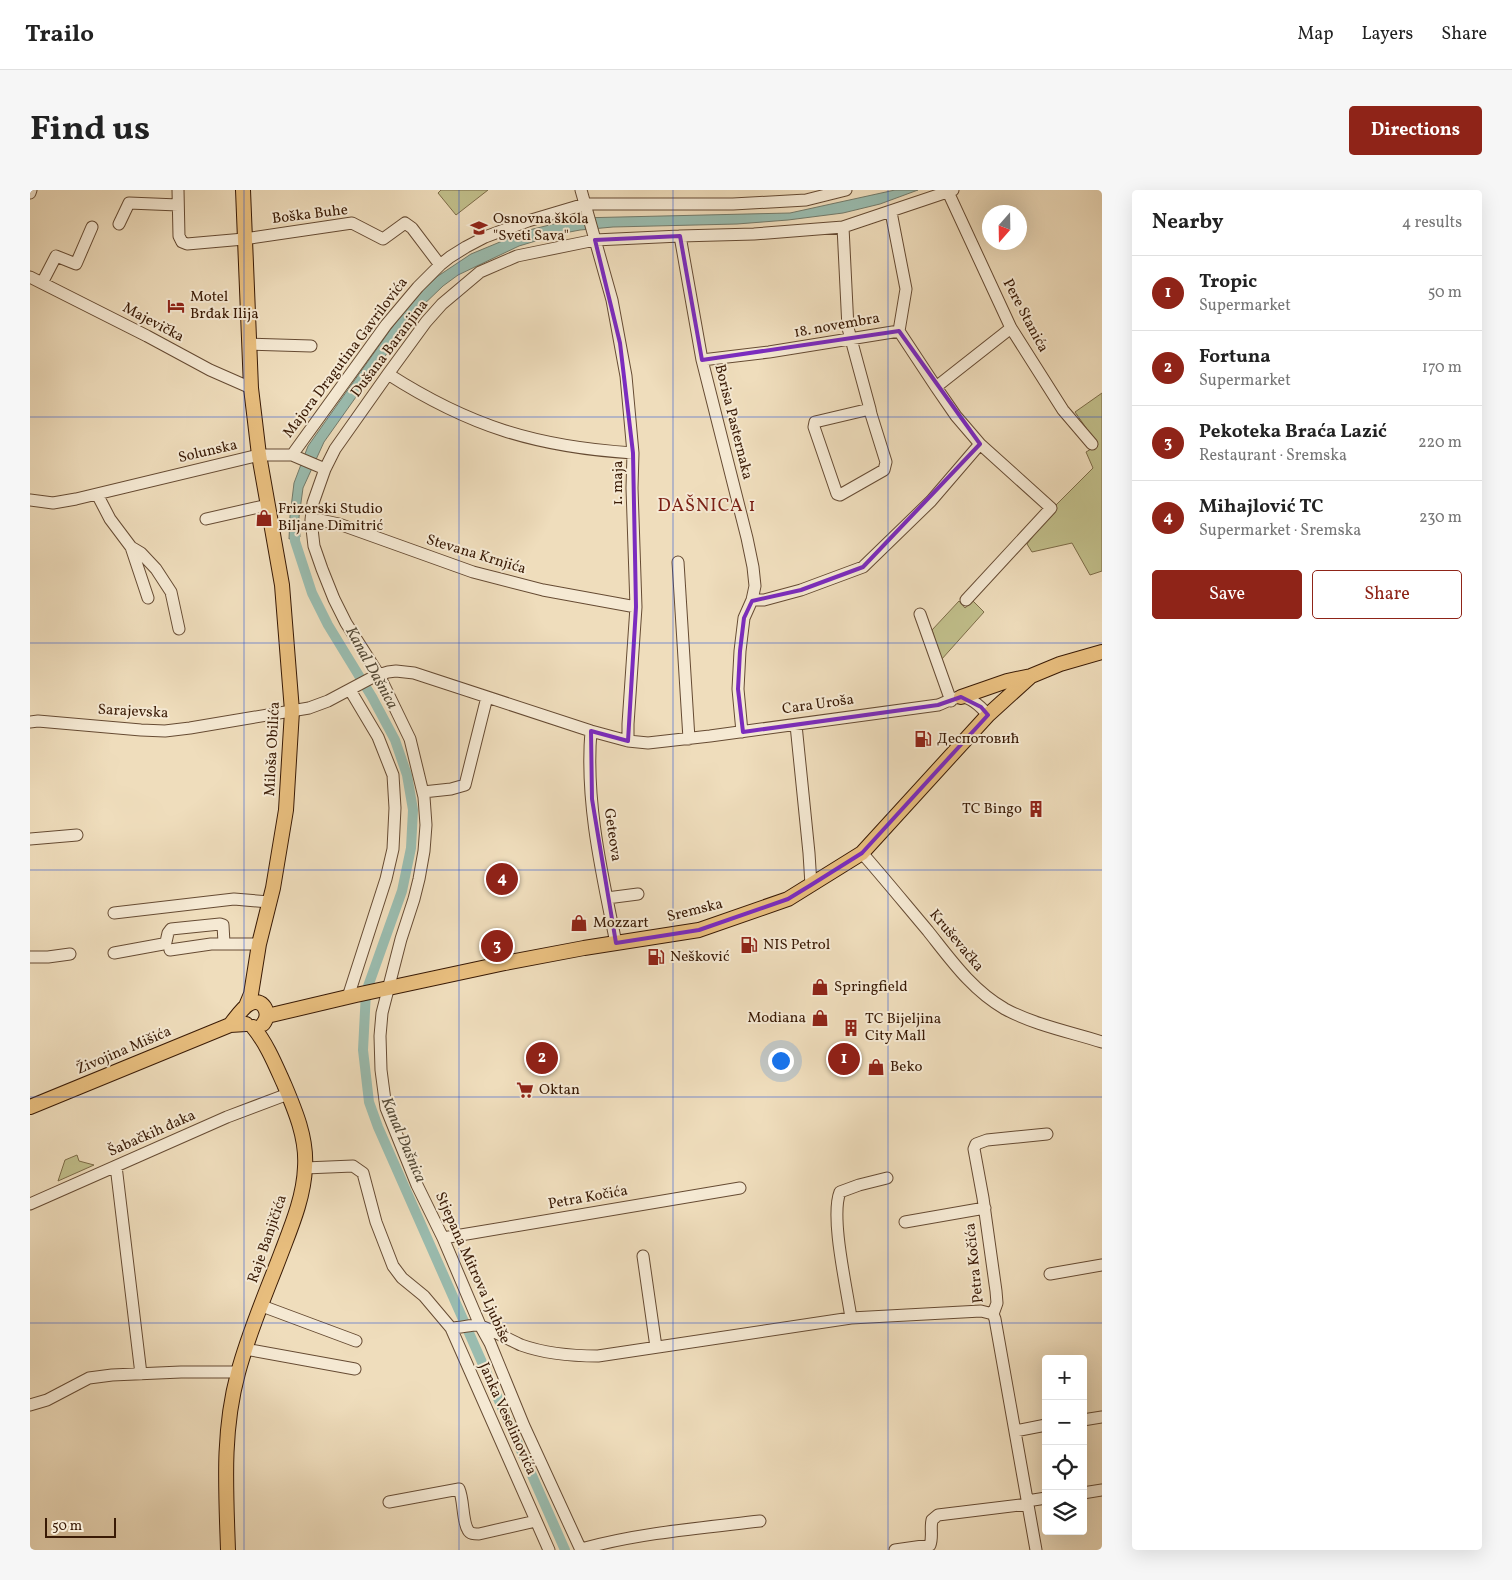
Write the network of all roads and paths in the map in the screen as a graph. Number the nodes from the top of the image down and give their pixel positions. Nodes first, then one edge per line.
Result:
1 (178, 190) edge
2 (242, 190) edge
3 (581, 190) edge
4 (846, 190) edge
5 (950, 191) edge
6 (178, 205) junction
7 (586, 206) junction
8 (891, 212) junction
9 (119, 224) dead end
10 (92, 227) dead end
11 (843, 227) junction
12 (594, 235) junction
13 (680, 236) junction
14 (244, 239) junction
15 (440, 265) junction
16 (30, 277) edge
17 (42, 283) junction
18 (1011, 328) junction
19 (899, 331) junction
20 (851, 339) junction
21 (250, 344) junction
22 (311, 346) dead end
23 (702, 360) junction
24 (388, 374) junction
25 (936, 387) junction
26 (251, 388) junction
27 (870, 410) junction
28 (980, 444) junction
29 (1092, 444) dead end
30 (633, 453) junction
31 (295, 455) junction
32 (259, 456) junction
33 (322, 467) junction
34 (97, 494) junction
35 (30, 500) edge
36 (268, 505) junction
37 (206, 519) dead end
38 (311, 520) junction
39 (131, 547) junction
40 (678, 562) dead end
41 (148, 598) dead end
42 (752, 600) junction
43 (966, 600) dead end
44 (636, 607) junction
45 (920, 614) dead end
46 (179, 629) dead end
47 (1102, 652) edge
48 (377, 676) junction
49 (1031, 676) junction
50 (350, 690) junction
51 (487, 697) junction
52 (956, 699) junction
53 (292, 711) junction
54 (988, 716) junction
55 (30, 722) edge
56 (796, 725) junction
57 (591, 731) junction
58 (742, 732) junction
59 (689, 739) junction
60 (628, 741) junction
61 (423, 792) junction
62 (77, 835) dead end
63 (30, 839) edge
64 (862, 852) junction
65 (811, 885) junction
66 (638, 894) dead end
67 (606, 898) junction
68 (269, 902) junction
69 (114, 914) dead end
70 (224, 943) junction
71 (616, 943) junction
72 (260, 944) junction
73 (170, 950) dead end
74 (114, 953) dead end
75 (70, 954) dead end
76 (30, 957) edge
77 (388, 989) junction
78 (352, 996) junction
79 (257, 1008) junction
80 (230, 1025) junction
81 (250, 1025) junction
82 (264, 1040) junction
83 (1102, 1042) edge
84 (288, 1094) junction
85 (30, 1107) edge
86 (1047, 1134) dead end
87 (116, 1166) junction
88 (306, 1168) junction
89 (887, 1178) dead end
90 (740, 1188) dead end
91 (30, 1204) edge
92 (985, 1208) junction
93 (904, 1222) dead end
94 (442, 1238) junction
95 (643, 1256) dead end
96 (1102, 1265) edge
97 (1050, 1274) dead end
98 (262, 1306) junction
99 (993, 1314) junction
100 (852, 1318) junction
101 (476, 1325) junction
102 (454, 1328) junction
103 (356, 1341) dead end
104 (656, 1347) junction
105 (245, 1349) junction
106 (356, 1369) dead end
107 (238, 1372) junction
108 (141, 1374) junction
109 (30, 1405) edge
110 (1102, 1417) edge
111 (1087, 1419) edge
112 (1042, 1426) edge
113 (1015, 1431) junction
114 (1102, 1490) edge
115 (1087, 1492) edge
116 (1042, 1499) edge
117 (389, 1502) dead end
118 (1028, 1502) junction
119 (536, 1521) junction
120 (760, 1521) dead end
121 (581, 1549) edge
122 (228, 1550) edge
123 (549, 1550) edge
124 (895, 1550) edge
125 (1036, 1550) edge

1 - 6 street
2 - 14 main road, Miloša Obilića
3 - 7 street
4 - 7 street, Majora Dragutina Gavrilovića
5 - 8 street, Dušana Baranjina
5 - 18 street, Pere Stanića
6 - 9 street
6 - 14 street
7 - 12 street, 1. maja
7 - 15 street, Majora Dragutina Gavrilovića
8 - 11 street, Dušana Baranjina
8 - 19 street
10 - 17 street
11 - 13 street, Dušana Baranjina
11 - 20 street
12 - 13 street, Dušana Baranjina
12 - 24 street, Dušana Baranjina
12 - 30 street, 1. maja
13 - 23 street, Borisa Pasternaka
14 - 15 street, Boška Buhe
14 - 21 main road, Miloša Obilića
15 - 31 street, Majora Dragutina Gavrilovića
16 - 17 street, Majevička
17 - 26 street, Majevička
18 - 25 street
18 - 29 street, Pere Stanića
19 - 20 street, 18. novembra
19 - 25 street, 18. novembra
20 - 23 street, 18. novembra
20 - 27 street
21 - 22 street
21 - 26 main road, Miloša Obilića
23 - 42 street, Borisa Pasternaka
24 - 30 street
24 - 33 street, Dušana Baranjina
25 - 28 street, 18. novembra
26 - 32 main road, Miloša Obilića
27 - 27 street
28 - 42 street
28 - 43 street, 18. novembra
30 - 44 street, 1. maja
31 - 32 street, Solunska
31 - 33 street, Solunska
32 - 34 street, Solunska
32 - 36 main road, Miloša Obilića
33 - 38 street, Dušana Baranjina
34 - 35 street, Solunska
34 - 39 street
36 - 37 street
36 - 53 main road, Miloša Obilića
38 - 44 street, Stevana Krnjića
38 - 48 street, Dušana Baranjina
39 - 41 street
39 - 46 street
40 - 59 street
42 - 58 street, Borisa Pasternaka
44 - 60 street, 1. maja
45 - 52 street
47 - 49 main road
48 - 50 street, Cara Uroša
48 - 51 street, Cara Uroša
48 - 61 street, Dušana Baranjina
49 - 52 main road
49 - 54 main road, Sremska
50 - 53 street, Cara Uroša
50 - 78 street
51 - 57 street, Cara Uroša
51 - 61 street
52 - 54 street
52 - 56 street, Cara Uroša
53 - 55 street, Sarajevska
53 - 68 main road, Miloša Obilića
54 - 64 main road, Sremska
56 - 58 street, Cara Uroša
56 - 65 street
57 - 60 street, Cara Uroša
57 - 67 street, Geteova
58 - 59 street, Cara Uroša
59 - 60 street, Cara Uroša
61 - 77 street, Stjepana Mitrova Ljubiše
62 - 63 street
64 - 65 main road, Sremska
64 - 83 street, Kruševačka
65 - 71 main road, Sremska
66 - 67 street
67 - 71 street, Geteova
68 - 69 street
68 - 72 main road, Miloša Obilića
70 - 72 street
70 - 73 street
70 - 74 street
71 - 77 main road, Sremska
72 - 79 main road, Miloša Obilića
75 - 76 street
77 - 78 main road, Sremska
77 - 94 street, Stjepana Mitrova Ljubiše
78 - 79 main road, Sremska
79 - 80 main road
79 - 81 main road
79 - 81 main road, Sremska
79 - 82 main road
80 - 81 main road
80 - 85 main road, Živojina Mišića
81 - 82 main road
82 - 84 main road, Raje Banjičića
84 - 87 street, Šabačkih đaka
84 - 88 main road, Raje Banjičića
86 - 92 street, Petra Kočića
87 - 91 street, Šabačkih đaka
87 - 108 street
88 - 98 main road, Raje Banjičića
88 - 102 street
89 - 100 street
90 - 94 street, Petra Kočića
92 - 93 street, Petra Kočića
92 - 99 street, Petra Kočića
94 - 101 street, Stjepana Mitrova Ljubiše
95 - 104 street
96 - 97 street
98 - 103 street, Raje Banjičića
98 - 105 main road, Raje Banjičića
99 - 100 street, Petra Kočića
99 - 113 street, Petra Kočića
100 - 104 street, Petra Kočića
101 - 102 street
101 - 104 street, Petra Kočića
101 - 121 street, Stjepana Mitrova Ljubiše
102 - 119 street, Janka Veselinovića
105 - 106 street
105 - 107 main road, Raje Banjičića
107 - 108 street
107 - 122 main road, Raje Banjičića
108 - 109 street
110 - 111 street
112 - 113 street
113 - 118 street, Petra Kočića
114 - 115 street
116 - 118 street
117 - 119 street
118 - 124 street
118 - 125 street, Petra Kočića
119 - 123 street, Janka Veselinovića
120 - 121 street

